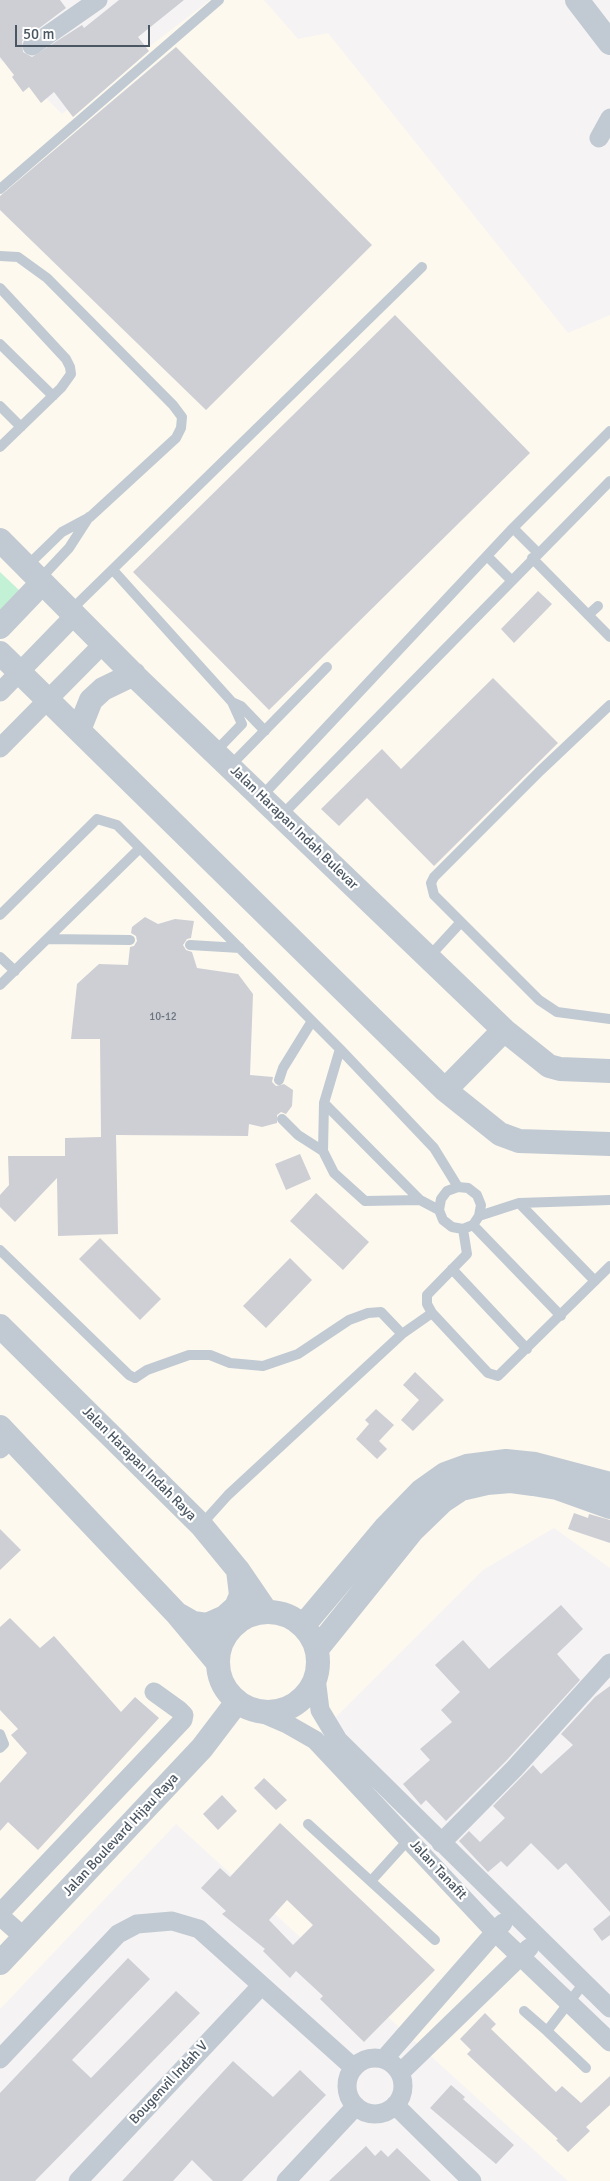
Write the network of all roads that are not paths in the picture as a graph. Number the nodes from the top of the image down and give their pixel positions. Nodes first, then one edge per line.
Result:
1 (98, 0) edge
2 (219, 0) edge
3 (577, 0) edge
4 (610, 43) edge
5 (32, 46) dead end
6 (610, 118) edge
7 (598, 138) dead end
8 (0, 189) edge
9 (0, 256) edge
10 (422, 267) dead end
11 (0, 288) edge
12 (0, 344) edge
13 (53, 396) junction
14 (0, 406) edge
15 (21, 427) junction
16 (610, 431) edge
17 (0, 447) edge
18 (610, 481) edge
19 (90, 516) junction
20 (513, 528) junction
21 (0, 540) edge
22 (487, 556) junction
23 (535, 556) junction
24 (114, 570) junction
25 (36, 577) junction
26 (511, 580) junction
27 (598, 606) dead end
28 (72, 614) junction
29 (588, 616) junction
30 (0, 627) edge
31 (610, 637) edge
32 (103, 644) junction
33 (0, 653) edge
34 (327, 667) dead end
35 (20, 673) junction
36 (134, 674) junction
37 (0, 692) edge
38 (48, 700) junction
39 (232, 702) junction
40 (610, 705) edge
41 (79, 730) junction
42 (265, 731) junction
43 (0, 748) edge
44 (223, 759) junction
45 (261, 797) junction
46 (281, 816) junction
47 (140, 848) junction
48 (0, 915) edge
49 (461, 922) junction
50 (47, 939) junction
51 (130, 940) dead end
52 (190, 945) dead end
53 (240, 948) junction
54 (0, 957) edge
55 (428, 958) junction
56 (15, 971) junction
57 (0, 985) edge
58 (610, 1018) edge
59 (312, 1021) junction
60 (498, 1037) junction
61 (340, 1049) junction
62 (610, 1071) edge
63 (279, 1080) dead end
64 (444, 1090) junction
65 (324, 1104) junction
66 (282, 1119) dead end
67 (610, 1144) edge
68 (322, 1151) junction
69 (458, 1187) junction
70 (420, 1200) junction
71 (610, 1200) edge
72 (519, 1204) junction
73 (439, 1210) junction
74 (479, 1216) junction
75 (473, 1225) junction
76 (463, 1229) junction
77 (0, 1250) edge
78 (610, 1266) edge
79 (452, 1269) junction
80 (595, 1281) junction
81 (432, 1313) junction
82 (561, 1316) junction
83 (0, 1326) edge
84 (402, 1334) junction
85 (528, 1349) junction
86 (4, 1438) edge
87 (610, 1484) edge
88 (610, 1507) edge
89 (201, 1526) junction
90 (238, 1570) junction
91 (266, 1612) junction
92 (177, 1614) junction
93 (303, 1626) junction
94 (317, 1649) junction
95 (218, 1663) junction
96 (610, 1663) edge
97 (316, 1678) junction
98 (154, 1692) dead end
99 (247, 1706) junction
100 (0, 1734) edge
101 (0, 1748) edge
102 (308, 1824) dead end
103 (409, 1839) junction
104 (441, 1842) junction
105 (371, 1881) junction
106 (512, 1913) junction
107 (0, 1915) edge
108 (495, 1932) junction
109 (25, 1938) junction
110 (538, 1938) junction
111 (435, 1940) dead end
112 (3, 1955) edge
113 (521, 1955) junction
114 (584, 1983) junction
115 (261, 1986) junction
116 (570, 2002) junction
117 (609, 2005) edge
118 (524, 2011) dead end
119 (547, 2031) junction
120 (610, 2042) edge
121 (0, 2059) edge
122 (384, 2059) junction
123 (354, 2068) junction
124 (586, 2068) dead end
125 (400, 2073) junction
126 (396, 2105) junction
127 (356, 2106) junction
128 (78, 2181) edge
129 (286, 2181) edge
130 (472, 2181) edge

1 - 5 street
2 - 8 lane
3 - 4 street
6 - 7 street
9 - 19 lane
10 - 24 lane
11 - 13 lane
12 - 13 lane
13 - 15 lane
14 - 15 lane
15 - 17 lane
16 - 20 lane
18 - 23 lane
19 - 25 lane
19 - 25 lane
20 - 22 lane
20 - 23 lane
21 - 25 street, Jalan Harapan Indah Bulevar
22 - 26 lane
22 - 45 lane
23 - 26 lane
23 - 29 lane
24 - 28 lane
24 - 39 lane
25 - 28 street, Jalan Harapan Indah Bulevar
25 - 30 street
26 - 46 lane
27 - 29 lane
28 - 32 street, Jalan Harapan Indah Bulevar
28 - 35 street
29 - 31 lane
32 - 36 street, Jalan Harapan Indah Bulevar
32 - 38 street
33 - 35 street
34 - 42 lane
35 - 37 street
35 - 38 street
36 - 41 street
36 - 44 street, Jalan Harapan Indah Bulevar
38 - 41 street
38 - 43 street
39 - 42 lane
39 - 44 lane
40 - 49 lane
41 - 64 street
42 - 44 lane
44 - 45 street, Jalan Harapan Indah Bulevar
45 - 46 street, Jalan Harapan Indah Bulevar
46 - 55 street, Jalan Harapan Indah Bulevar
47 - 48 lane
47 - 50 lane
47 - 53 lane
49 - 55 lane
49 - 58 lane
50 - 51 lane
50 - 56 lane
52 - 53 lane
53 - 59 lane
54 - 56 lane
55 - 60 street, Jalan Harapan Indah Bulevar
56 - 57 lane
59 - 61 lane
59 - 63 lane
60 - 62 street, Jalan Harapan Indah Bulevar
60 - 64 street
61 - 65 lane
61 - 69 lane
64 - 67 street
65 - 68 lane
65 - 70 lane
66 - 68 lane
68 - 70 lane
69 - 73 lane
69 - 74 lane
70 - 73 lane
71 - 72 lane
72 - 74 lane
72 - 80 lane
73 - 76 lane
74 - 75 lane
75 - 76 lane
75 - 82 lane
76 - 79 lane
77 - 84 lane
78 - 80 lane
79 - 81 lane
79 - 85 lane
80 - 82 lane
81 - 84 lane
81 - 85 lane
82 - 85 lane
83 - 89 street, Jalan Harapan Indah Raya
84 - 89 lane
86 - 92 street
87 - 93 street
88 - 94 street
89 - 90 street, Jalan Harapan Indah Raya
90 - 91 street, Jalan Harapan Indah Raya
90 - 92 street
91 - 93 street
91 - 95 street
92 - 95 street
93 - 94 street
94 - 97 street
95 - 99 street
96 - 104 street
97 - 99 street
97 - 104 street, Jalan Tanafit
98 - 107 street
99 - 103 street, Jalan Tanafit
99 - 109 street, Jalan Boulevard Hijau Raya
100 - 101 lane
102 - 105 lane
103 - 105 lane
103 - 108 street, Jalan Tanafit
104 - 106 street, Jalan Tanafit
105 - 111 lane
106 - 108 street
106 - 110 street, Jalan Tanafit
107 - 109 street
108 - 113 street, Jalan Tanafit
108 - 122 street
109 - 112 street, Jalan Boulevard Hijau Raya
110 - 113 street
110 - 114 street, Jalan Tanafit
113 - 116 street, Jalan Tanafit
113 - 125 street
114 - 116 lane
114 - 117 street, Jalan Tanafit
115 - 121 street
115 - 123 street
115 - 128 street, Bougenvil Indah V
116 - 119 lane
116 - 120 street, Jalan Tanafit
118 - 119 lane
119 - 124 lane
122 - 123 street
122 - 125 street
123 - 127 street
125 - 126 street
126 - 127 street
126 - 130 street
127 - 129 street

